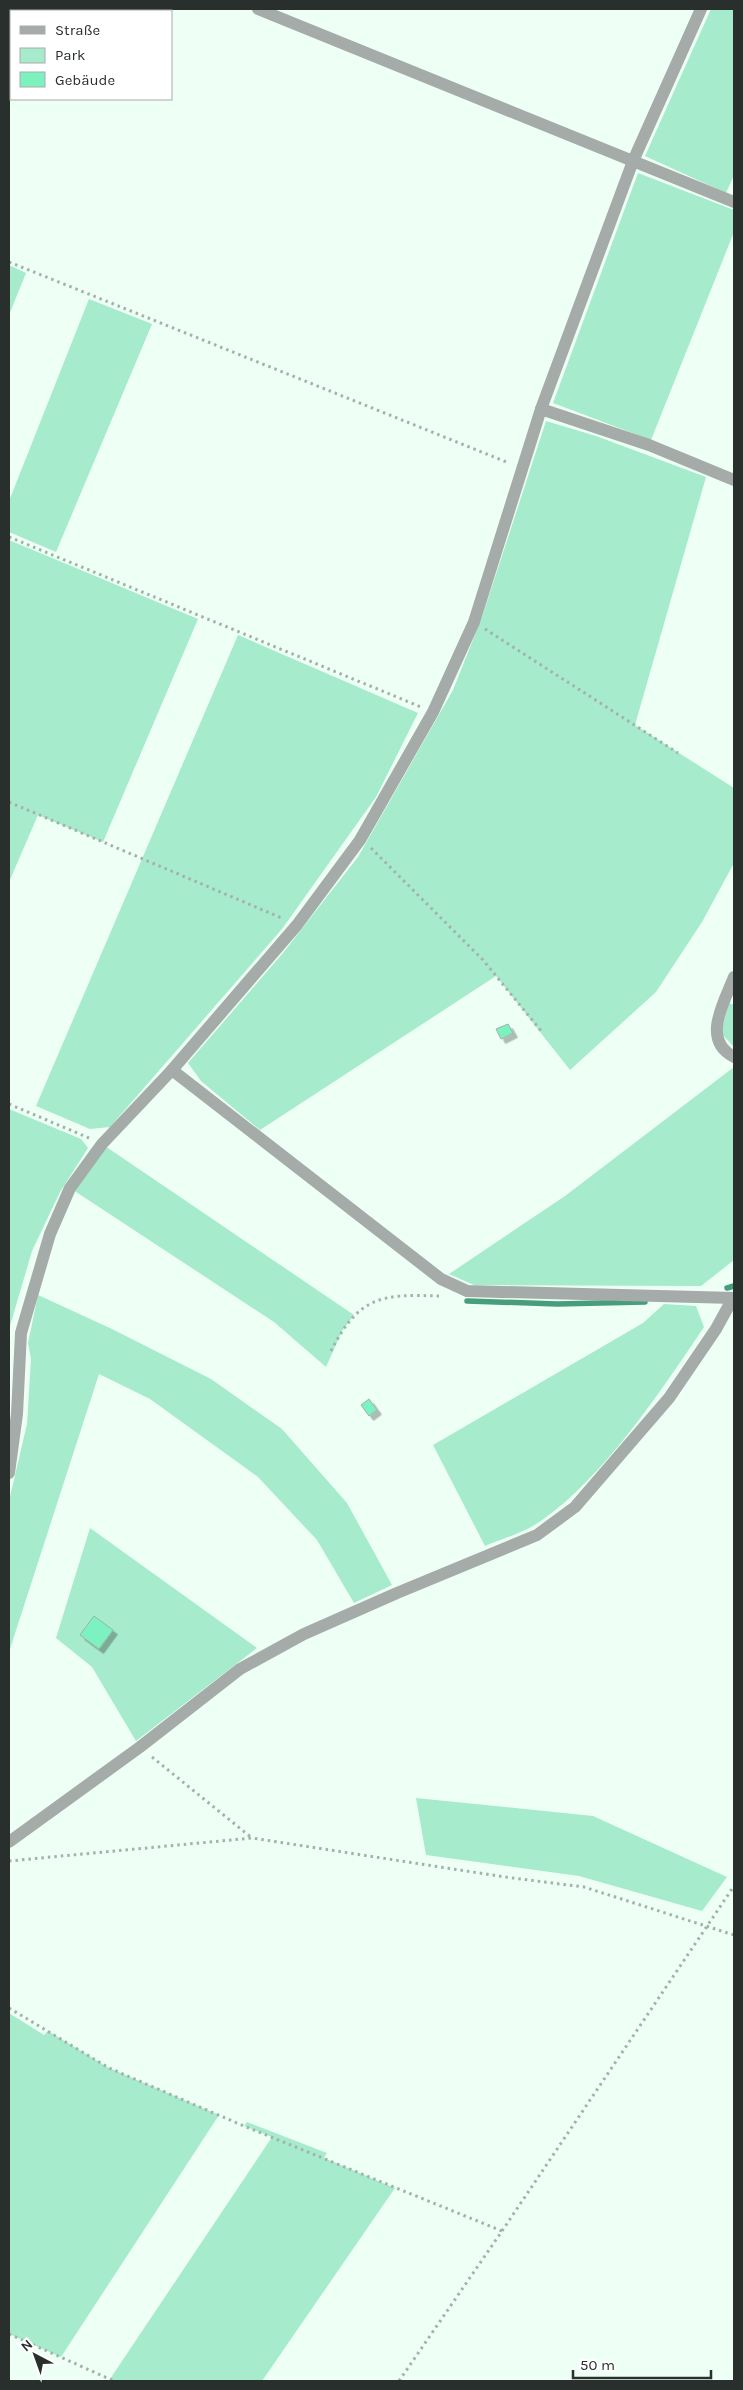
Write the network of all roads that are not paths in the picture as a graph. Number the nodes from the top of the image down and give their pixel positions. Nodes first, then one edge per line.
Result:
1 (258, 9) edge
2 (701, 9) edge
3 (632, 161) junction
4 (734, 202) edge
5 (541, 409) junction
6 (734, 480) edge
7 (734, 977) edge
8 (734, 1057) edge
9 (172, 1070) junction
10 (734, 1298) edge
11 (9, 1473) edge
12 (9, 1842) edge

1 - 3 street
2 - 3 street
3 - 4 street
3 - 5 street
5 - 6 street
5 - 9 street
7 - 8 street
9 - 10 street
9 - 11 street
10 - 12 street

